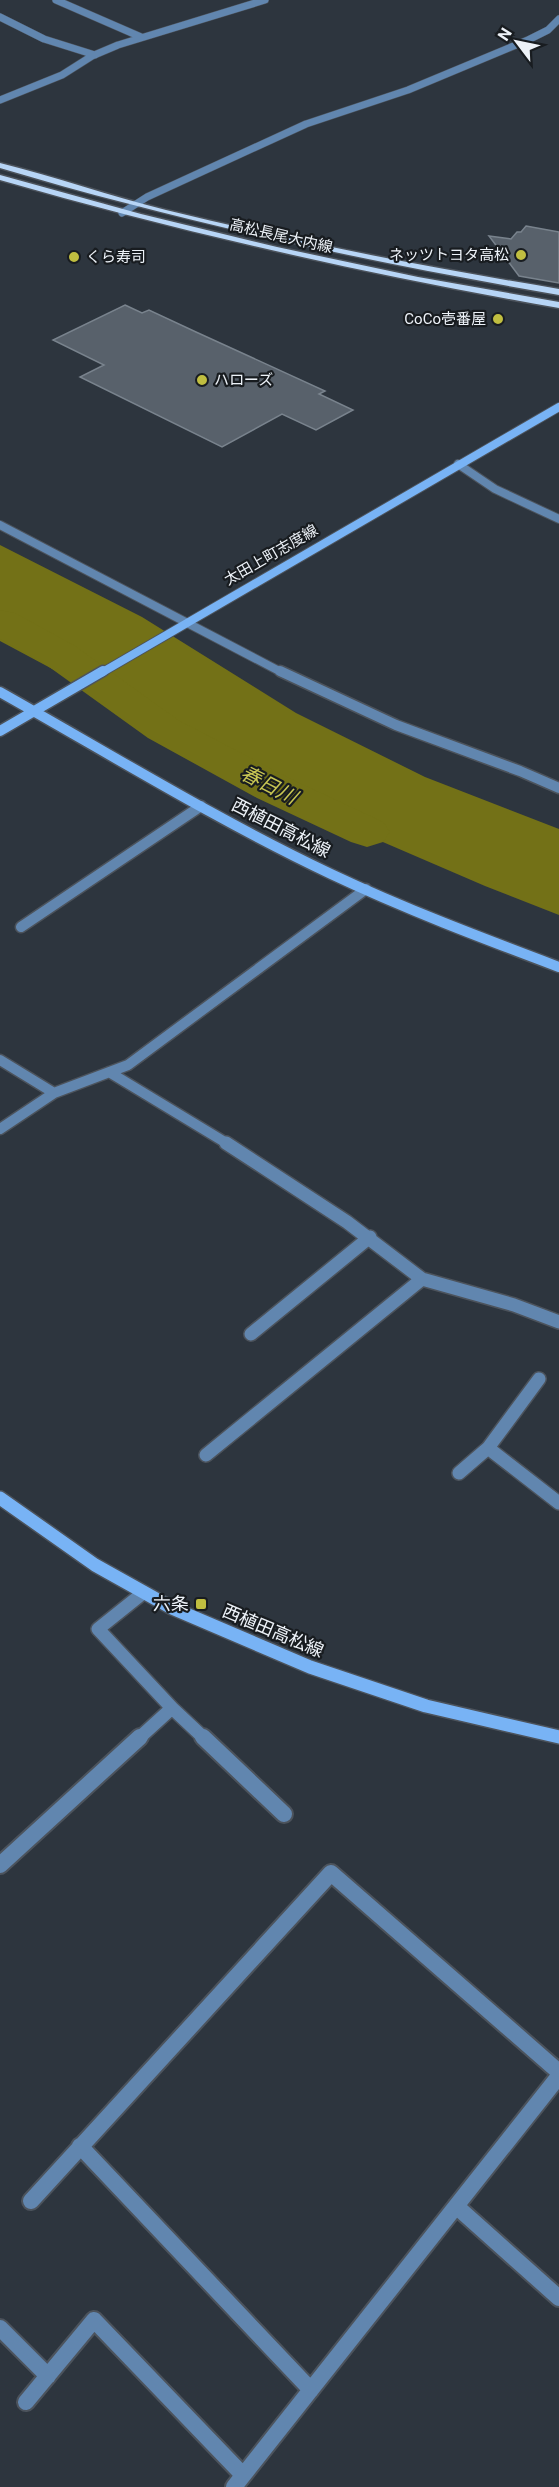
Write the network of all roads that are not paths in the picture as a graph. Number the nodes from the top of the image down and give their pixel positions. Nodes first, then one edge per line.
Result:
1 (56, 0) edge
2 (265, 0) edge
3 (0, 17) edge
4 (559, 19) edge
5 (141, 37) junction
6 (95, 55) junction
7 (0, 100) edge
8 (0, 165) edge
9 (0, 177) edge
10 (135, 204) junction
11 (122, 213) junction
12 (559, 292) edge
13 (559, 305) edge
14 (559, 407) edge
15 (458, 464) junction
16 (559, 519) edge
17 (0, 525) edge
18 (183, 623) junction
19 (0, 693) edge
20 (35, 712) junction
21 (0, 731) edge
22 (559, 788) edge
23 (201, 807) junction
24 (366, 889) junction
25 (21, 927) dead end
26 (559, 968) edge
27 (0, 1060) edge
28 (110, 1072) junction
29 (54, 1093) junction
30 (0, 1129) edge
31 (370, 1237) junction
32 (422, 1279) junction
33 (559, 1322) edge
34 (251, 1334) dead end
35 (539, 1379) dead end
36 (488, 1448) junction
37 (206, 1455) dead end
38 (459, 1473) dead end
39 (0, 1498) edge
40 (559, 1503) edge
41 (143, 1593) junction
42 (172, 1708) junction
43 (559, 1737) edge
44 (284, 1814) dead end
45 (0, 1865) edge
46 (559, 2074) edge
47 (80, 2146) junction
48 (31, 2201) dead end
49 (456, 2206) junction
50 (559, 2298) edge
51 (0, 2328) edge
52 (48, 2376) junction
53 (310, 2390) junction
54 (26, 2402) dead end
55 (239, 2481) edge

1 - 5 street
2 - 5 street
3 - 6 street
4 - 10 street
5 - 6 street
6 - 7 street
8 - 10 main road, 高松長尾大内線
9 - 11 main road, 高松長尾大内線
10 - 11 street
10 - 12 main road, 高松長尾大内線
11 - 13 main road, 高松長尾大内線
14 - 15 main road, 太田上町志度線
15 - 16 street
15 - 18 main road, 太田上町志度線
17 - 18 street
18 - 20 main road, 太田上町志度線
18 - 22 street
19 - 20 main road, 西植田高松線
20 - 21 main road, 太田上町志度線
20 - 23 main road, 西植田高松線
23 - 24 main road, 西植田高松線
23 - 25 street
24 - 26 main road, 西植田高松線
24 - 28 street
27 - 29 street
28 - 29 street
28 - 31 street
29 - 30 street
31 - 32 street
31 - 34 street
32 - 33 street
32 - 37 street
35 - 36 street
36 - 38 street
36 - 40 street
39 - 41 main road, 西植田高松線
41 - 42 street
41 - 43 main road, 西植田高松線
42 - 44 street
42 - 45 street
46 - 47 street
46 - 49 street
47 - 48 street
47 - 53 street
49 - 50 street
49 - 53 street
51 - 52 street
52 - 54 street
52 - 55 street
53 - 55 street

